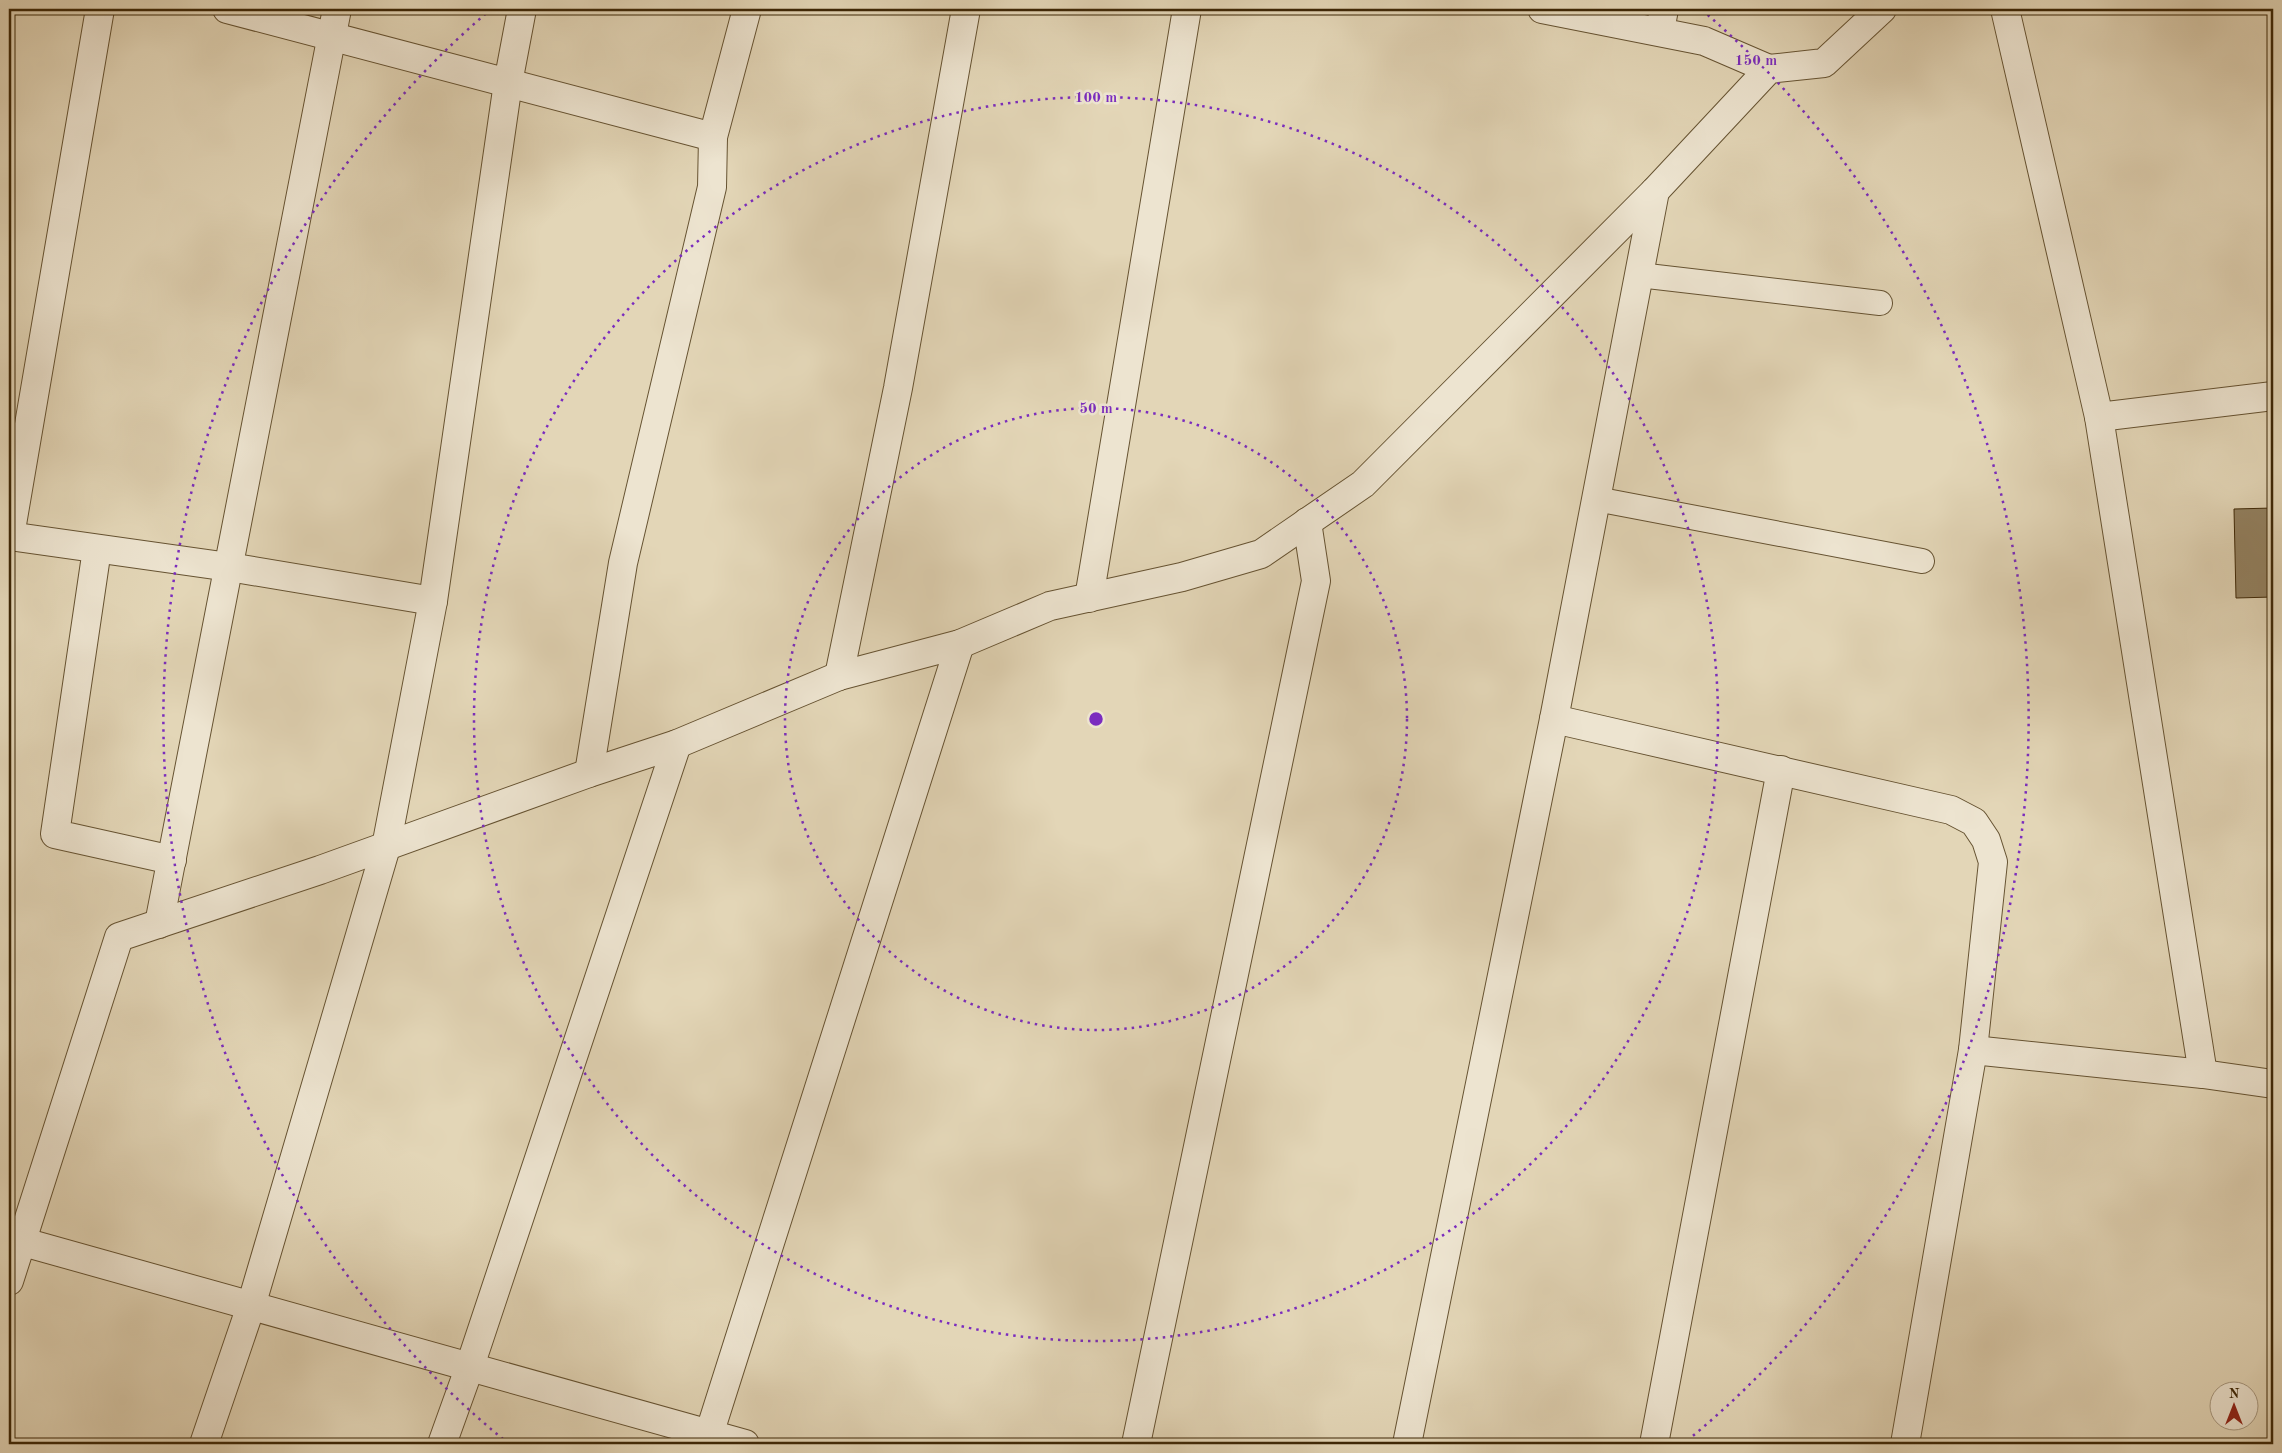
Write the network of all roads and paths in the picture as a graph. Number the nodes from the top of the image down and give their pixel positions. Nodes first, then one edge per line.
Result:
1 (100, 9) edge
2 (227, 9) edge
3 (337, 9) edge
4 (522, 9) edge
5 (747, 9) edge
6 (966, 9) edge
7 (1187, 9) edge
8 (1542, 9) edge
9 (1882, 9) edge
10 (2005, 9) edge
11 (1662, 20) edge
12 (332, 36) junction
13 (1769, 70) junction
14 (508, 83) junction
15 (713, 137) junction
16 (1655, 191) junction
17 (1639, 275) junction
18 (1880, 303) dead end
19 (2273, 396) edge
20 (2099, 417) junction
21 (1596, 498) junction
22 (1307, 522) junction
23 (9, 536) edge
24 (97, 549) junction
25 (1922, 560) dead end
26 (228, 567) junction
27 (1089, 598) junction
28 (434, 601) junction
29 (960, 644) junction
30 (839, 676) junction
31 (1554, 719) junction
32 (676, 744) junction
33 (1780, 770) junction
34 (589, 773) junction
35 (386, 847) junction
36 (172, 860) junction
37 (159, 924) junction
38 (1972, 1050) junction
39 (2203, 1074) junction
40 (2273, 1084) edge
41 (16, 1240) edge
42 (9, 1281) edge
43 (251, 1306) junction
44 (470, 1366) junction
45 (708, 1439) edge
46 (204, 1444) edge
47 (442, 1444) edge
48 (745, 1444) edge
49 (1136, 1444) edge
50 (1407, 1444) edge
51 (1654, 1444) edge
52 (1905, 1444) edge

1 - 23 street
2 - 12 street
3 - 12 street
4 - 14 street
5 - 15 street
6 - 30 street
7 - 27 street
8 - 11 street
9 - 13 street
10 - 20 street
11 - 13 street
12 - 14 street
12 - 26 street
13 - 16 street
14 - 15 street
14 - 28 street
15 - 34 street
16 - 17 street
16 - 22 street
17 - 18 lane
17 - 21 street
19 - 20 street
20 - 39 street
21 - 25 lane
21 - 31 street
22 - 27 street
22 - 49 street
23 - 24 street
24 - 26 street
24 - 36 street
26 - 28 street
26 - 36 street
27 - 29 street
28 - 35 street
29 - 30 street
29 - 45 street
30 - 32 street
31 - 33 street
31 - 50 street
32 - 34 street
32 - 44 street
33 - 38 street
33 - 51 street
34 - 35 street
35 - 37 street
35 - 43 street
36 - 37 street
37 - 41 street
38 - 39 street
38 - 52 street
39 - 40 street
41 - 42 street
41 - 43 street
43 - 44 street
43 - 46 street
44 - 45 street
44 - 47 street
45 - 48 street

